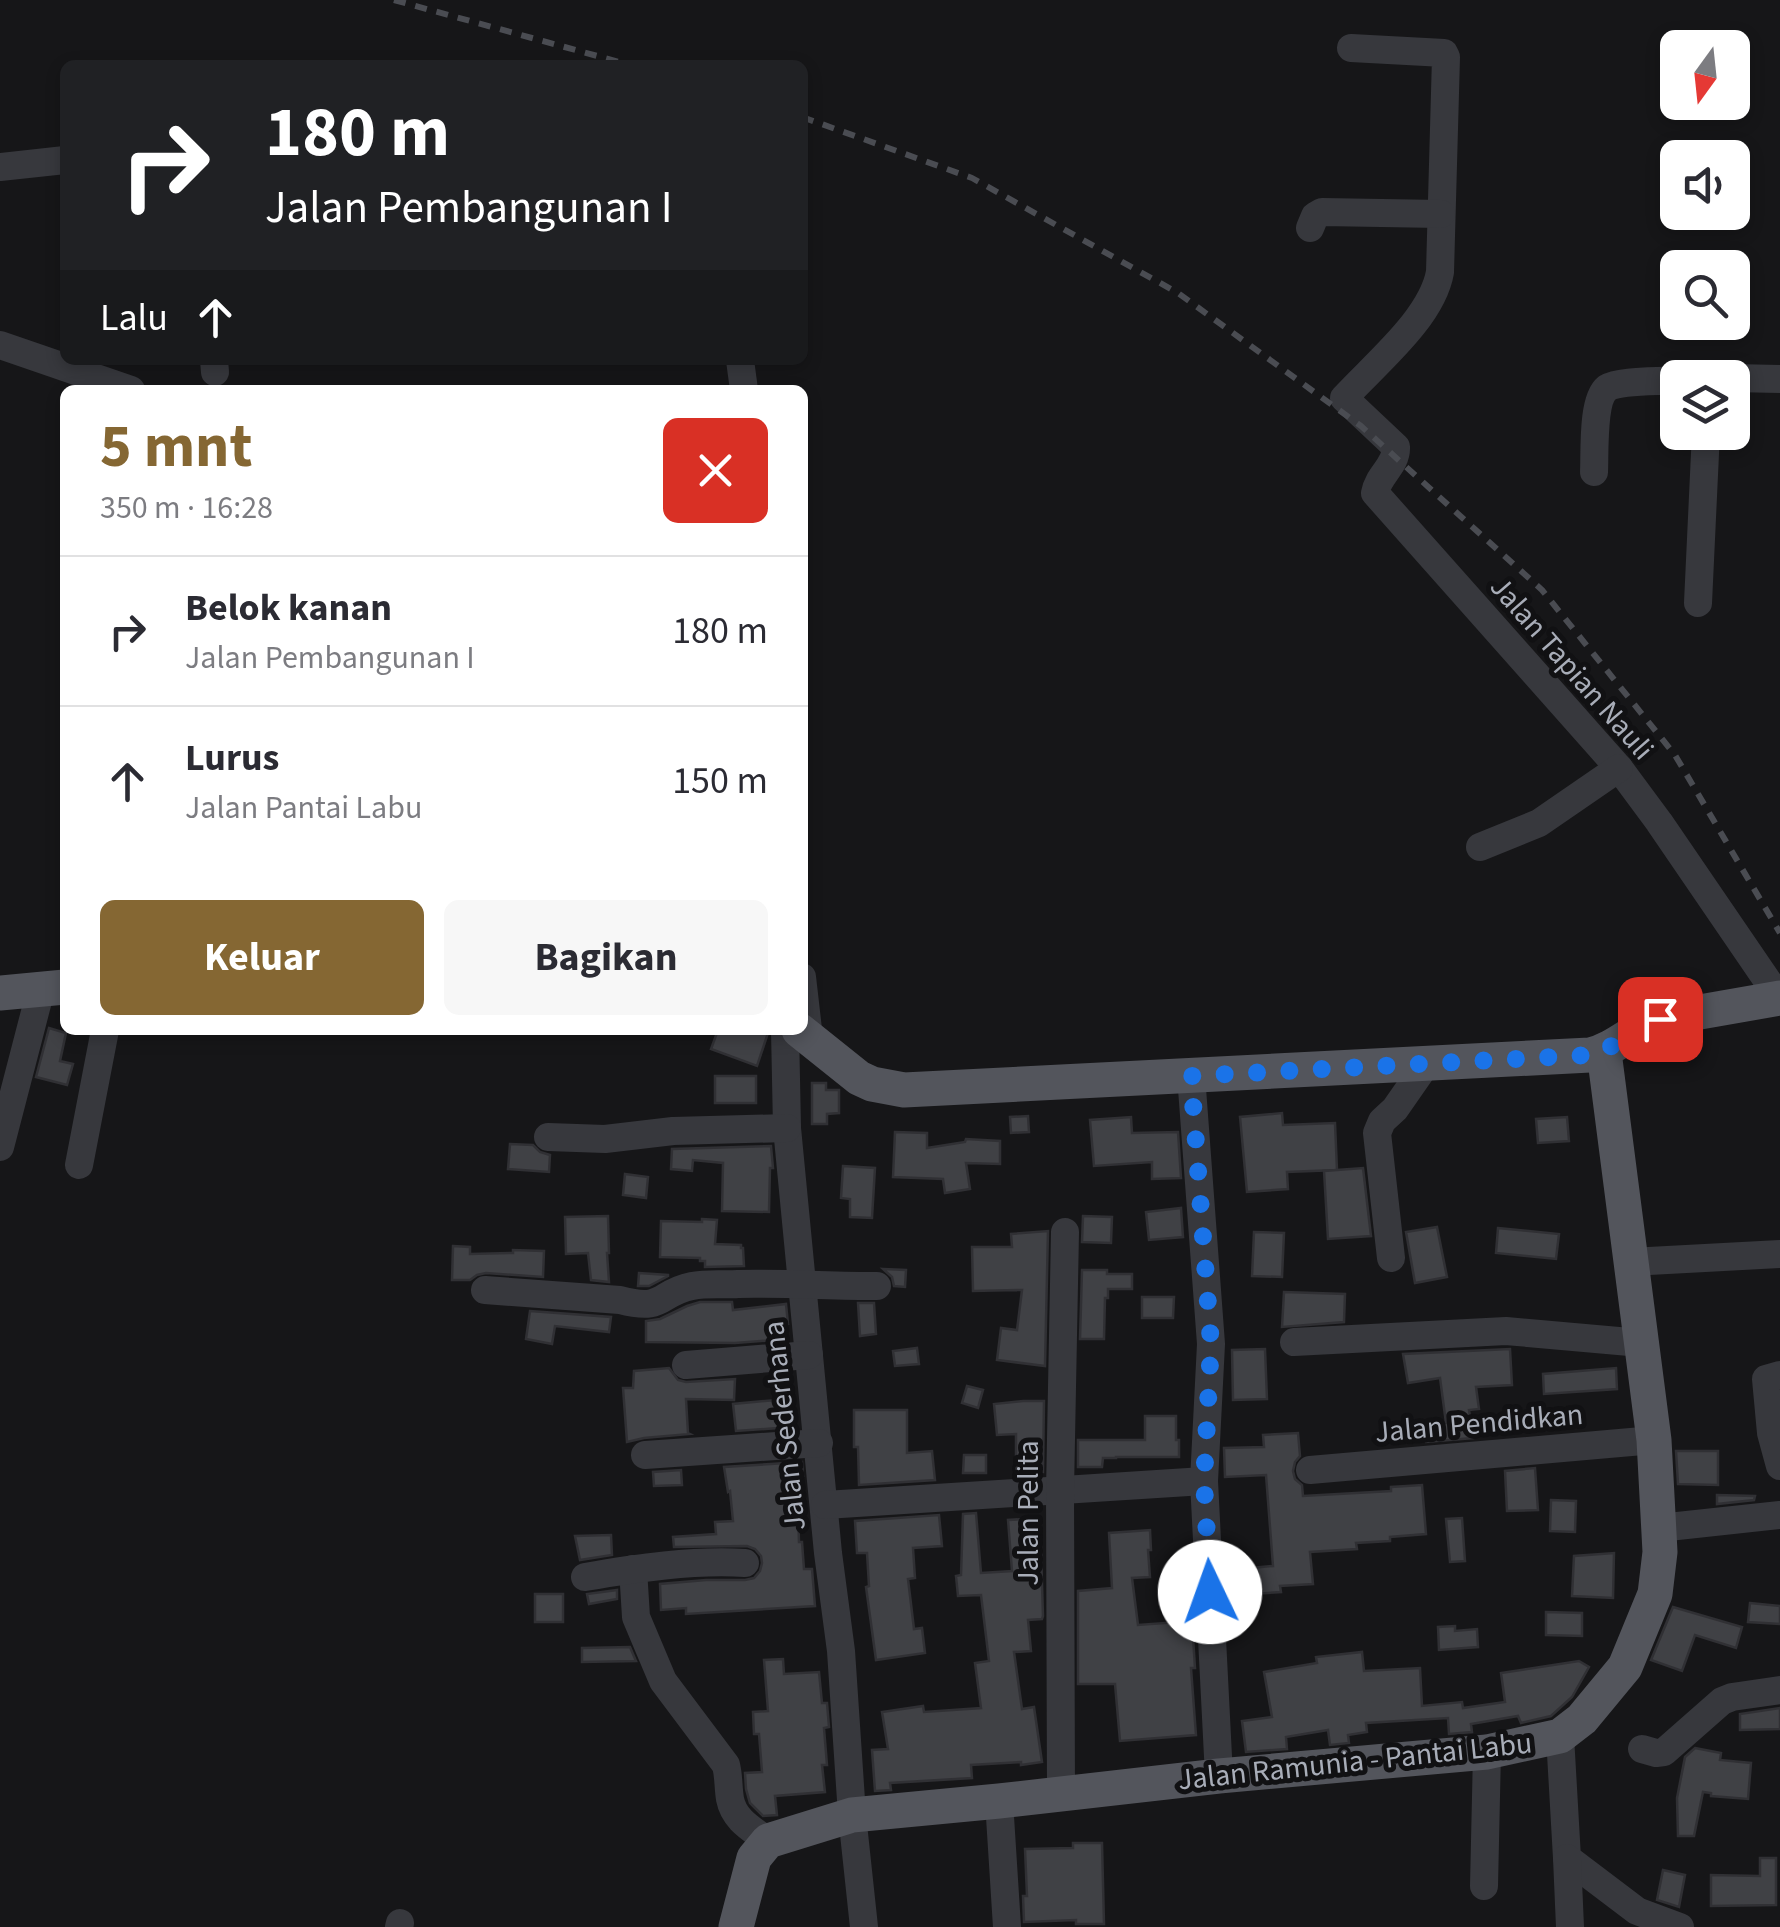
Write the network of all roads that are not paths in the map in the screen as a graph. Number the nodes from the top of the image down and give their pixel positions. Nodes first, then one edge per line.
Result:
1 (1351, 48) dead end
2 (60, 161) edge
3 (0, 167) edge
4 (1440, 214) junction
5 (1310, 228) dead end
6 (0, 345) edge
7 (1750, 378) edge
8 (1780, 378) edge
9 (1660, 381) edge
10 (116, 385) edge
11 (1705, 450) edge
12 (1594, 472) dead end
13 (1698, 603) dead end
14 (1619, 768) junction
15 (1480, 847) dead end
16 (53, 988) edge
17 (0, 993) edge
18 (1780, 998) edge
19 (808, 1031) edge
20 (104, 1035) edge
21 (799, 1035) edge
22 (1604, 1052) junction
23 (1427, 1063) junction
24 (1191, 1076) junction
25 (787, 1128) junction
26 (548, 1137) dead end
27 (0, 1147) edge
28 (79, 1166) dead end
29 (1065, 1232) dead end
30 (1780, 1254) edge
31 (1391, 1258) dead end
32 (1630, 1262) junction
33 (802, 1285) junction
34 (878, 1286) dead end
35 (486, 1290) dead end
36 (1294, 1342) dead end
37 (1641, 1343) junction
38 (810, 1355) junction
39 (686, 1364) dead end
40 (1780, 1375) edge
41 (1654, 1440) junction
42 (819, 1443) junction
43 (645, 1455) dead end
44 (1780, 1466) edge
45 (1310, 1470) dead end
46 (1204, 1481) junction
47 (1060, 1491) junction
48 (825, 1505) junction
49 (1780, 1515) edge
50 (1660, 1528) junction
51 (745, 1562) dead end
52 (633, 1569) junction
53 (584, 1576) dead end
54 (1780, 1690) edge
55 (1560, 1736) junction
56 (1642, 1749) dead end
57 (1487, 1752) junction
58 (1219, 1776) junction
59 (1061, 1794) junction
60 (998, 1801) junction
61 (852, 1815) junction
62 (768, 1840) junction
63 (1566, 1858) junction
64 (1484, 1886) dead end
65 (736, 1927) edge
66 (864, 1927) edge
67 (1007, 1927) edge
68 (1570, 1927) edge
69 (1680, 1927) edge

1 - 4 street
2 - 3 street
4 - 5 street
4 - 14 street, Jalan Tapian Nauli
6 - 10 street
7 - 8 street
9 - 12 street
11 - 13 street
14 - 15 street
14 - 18 street, Jalan Tapian Nauli
16 - 17 main road
16 - 27 street
18 - 22 main road
19 - 24 main road
20 - 28 street
21 - 25 street, Jalan Sederhana
22 - 23 main road
22 - 32 main road, Jalan Ramunia - Pantai Labu
23 - 24 main road
23 - 31 street
24 - 46 street
25 - 26 street
25 - 33 street, Jalan Sederhana
29 - 47 street, Jalan Pelita
30 - 32 street
32 - 37 main road, Jalan Ramunia - Pantai Labu
33 - 34 street
33 - 35 street
33 - 38 street, Jalan Sederhana
36 - 37 street
37 - 41 main road, Jalan Ramunia - Pantai Labu
38 - 39 street
38 - 42 street, Jalan Sederhana
40 - 44 street
41 - 45 street, Jalan Pendidkan
41 - 50 main road, Jalan Ramunia - Pantai Labu
42 - 43 street
42 - 48 street, Jalan Sederhana
46 - 47 street
46 - 58 street
47 - 48 street
47 - 59 street, Jalan Pelita
48 - 61 street, Jalan Sederhana
49 - 50 street
50 - 55 main road, Jalan Ramunia - Pantai Labu
51 - 52 street
52 - 53 street
52 - 62 street
54 - 56 street
55 - 57 main road, Jalan Ramunia - Pantai Labu
55 - 63 street
57 - 58 main road, Jalan Ramunia - Pantai Labu
57 - 64 street
58 - 59 main road, Jalan Ramunia - Pantai Labu
59 - 60 main road, Jalan Ramunia - Pantai Labu
60 - 61 main road, Jalan Ramunia - Pantai Labu
60 - 67 street
61 - 62 main road, Jalan Ramunia - Pantai Labu
61 - 66 street, Jalan Sederhana
62 - 65 main road
63 - 68 street
63 - 69 street

